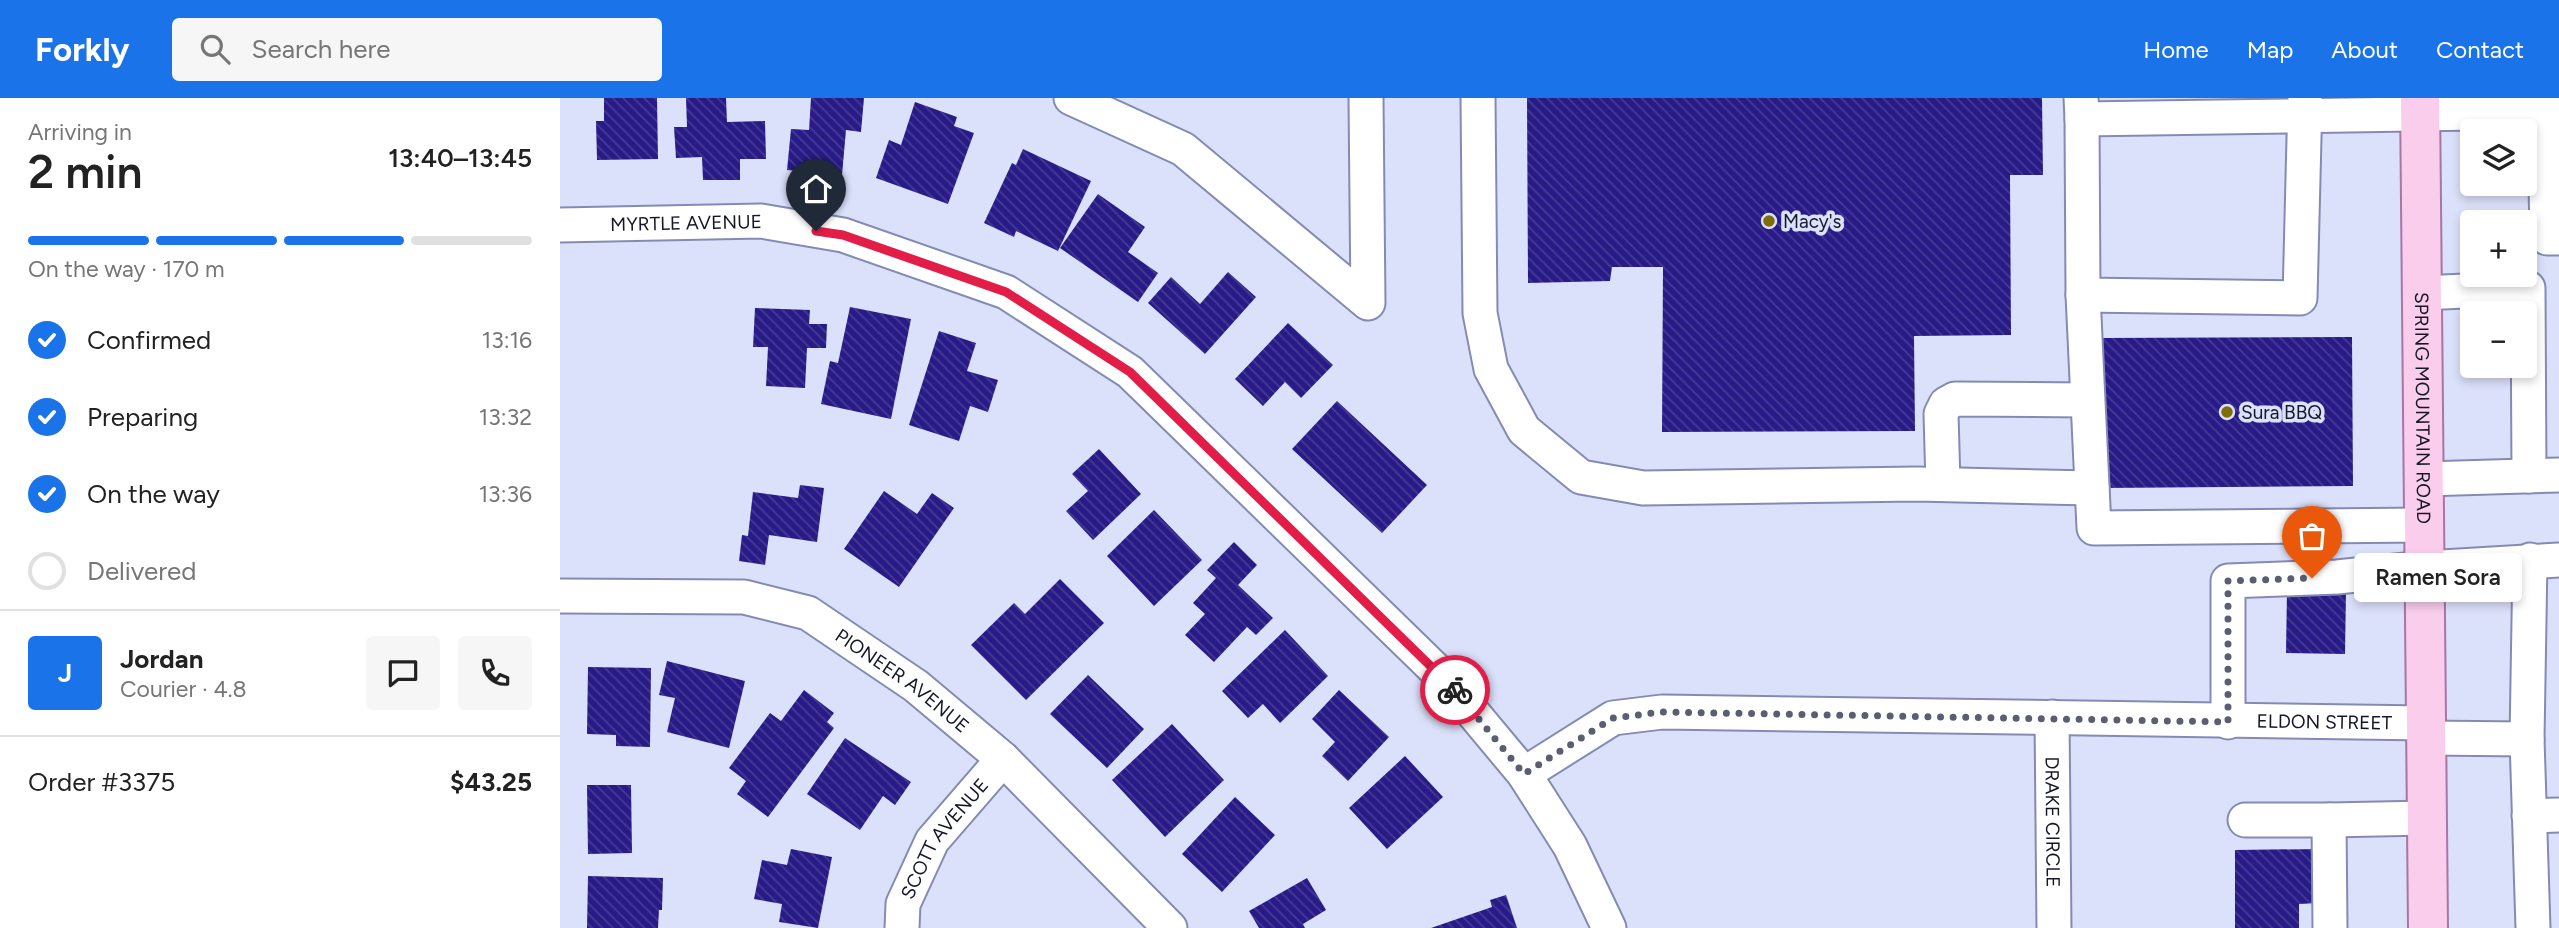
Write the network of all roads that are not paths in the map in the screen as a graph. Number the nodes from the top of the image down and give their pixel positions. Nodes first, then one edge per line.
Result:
1 (1071, 98) edge
2 (1366, 98) edge
3 (1478, 98) edge
4 (2420, 106) edge
5 (2306, 107) edge
6 (2081, 108) edge
7 (2548, 118) edge
8 (560, 225) edge
9 (2559, 238) edge
10 (2422, 293) junction
11 (2083, 295) junction
12 (2087, 400) junction
13 (2544, 475) edge
14 (2424, 479) junction
15 (1943, 484) junction
16 (2092, 488) junction
17 (2424, 525) junction
18 (2544, 560) edge
19 (2425, 568) junction
20 (560, 596) edge
21 (2052, 717) junction
22 (2228, 722) junction
23 (2427, 730) junction
24 (2527, 739) junction
25 (1003, 760) junction
26 (1524, 774) junction
27 (2544, 815) edge
28 (2427, 818) junction
29 (2245, 820) dead end
30 (2329, 820) junction
31 (902, 928) edge
32 (1170, 928) edge
33 (1609, 928) edge
34 (2054, 928) edge
35 (2330, 928) edge
36 (2428, 928) edge
37 (2533, 928) edge

1 - 2 street
3 - 15 street
4 - 5 street
4 - 7 street
4 - 10 main road, SPRING MOUNTAIN ROAD
5 - 6 street
5 - 11 street
6 - 11 street
7 - 9 street
8 - 26 street, MYRTLE AVENUE
10 - 13 street
10 - 14 main road, SPRING MOUNTAIN ROAD
11 - 12 street
12 - 15 street
12 - 16 street
13 - 14 street
14 - 17 main road, SPRING MOUNTAIN ROAD
15 - 16 street
16 - 17 street
17 - 19 main road, SPRING MOUNTAIN ROAD
18 - 19 street
18 - 24 street
19 - 22 street
19 - 23 main road, SPRING MOUNTAIN ROAD
20 - 25 street, PIONEER AVENUE
21 - 22 street, ELDON STREET
21 - 26 street, ELDON STREET
21 - 34 street, DRAKE CIRCLE
22 - 23 street, ELDON STREET
23 - 24 street, ELDON STREET
23 - 28 main road, SPRING MOUNTAIN ROAD
24 - 27 street
25 - 31 street, SCOTT AVENUE
25 - 32 street, PIONEER AVENUE
26 - 33 street, MYRTLE AVENUE
27 - 37 street
28 - 30 street
28 - 36 main road, SPRING MOUNTAIN ROAD
29 - 30 street
30 - 35 street

